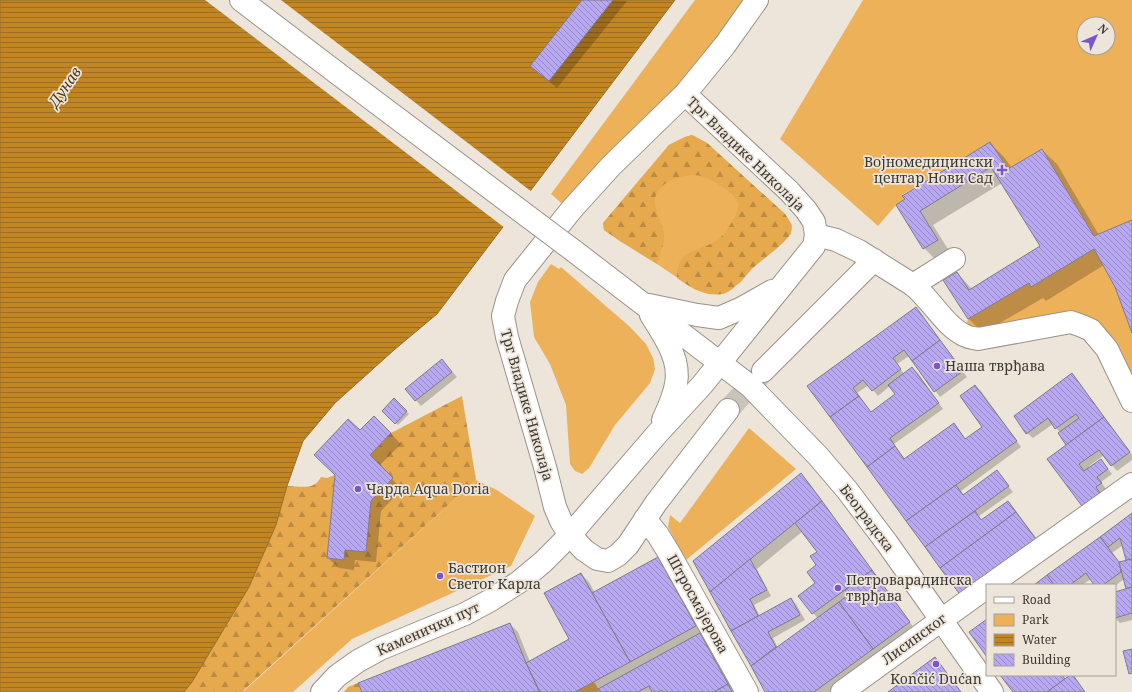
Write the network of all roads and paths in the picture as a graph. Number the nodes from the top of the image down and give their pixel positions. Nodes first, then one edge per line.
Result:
1 (241, 0) edge
2 (757, 0) edge
3 (686, 94) junction
4 (816, 234) junction
5 (954, 259) dead end
6 (874, 260) junction
7 (913, 285) junction
8 (780, 287) junction
9 (644, 303) junction
10 (720, 364) junction
11 (763, 371) tunnel mouth
12 (1132, 401) edge
13 (728, 410) tunnel mouth
14 (657, 434) junction
15 (1132, 484) edge
16 (645, 519) junction
17 (570, 535) junction
18 (991, 584) edge
19 (986, 588) edge
20 (940, 620) junction
21 (322, 692) edge
22 (747, 692) edge
23 (842, 692) edge
24 (992, 692) edge

1 - 9 main road, Београдска, bridge
2 - 3 main road
3 - 4 main road, Трг Владике Николаја
3 - 17 main road, Трг Владике Николаја
4 - 6 main road
4 - 8 main road
5 - 7 main road
6 - 7 main road
6 - 11 main road
7 - 12 main road
8 - 9 main road
8 - 10 main road
9 - 10 main road, Београдска
9 - 14 main road
10 - 14 main road
10 - 20 main road, Београдска
13 - 16 main road, Трг Владике Николаја
14 - 17 main road
15 - 18 main road
16 - 17 main road, Трг Владике Николаја
16 - 22 main road, Штросмајерова
17 - 21 main road, Каменички пут
19 - 20 main road, Лисинског
20 - 23 main road, Лисинског
20 - 24 main road, Београдска

